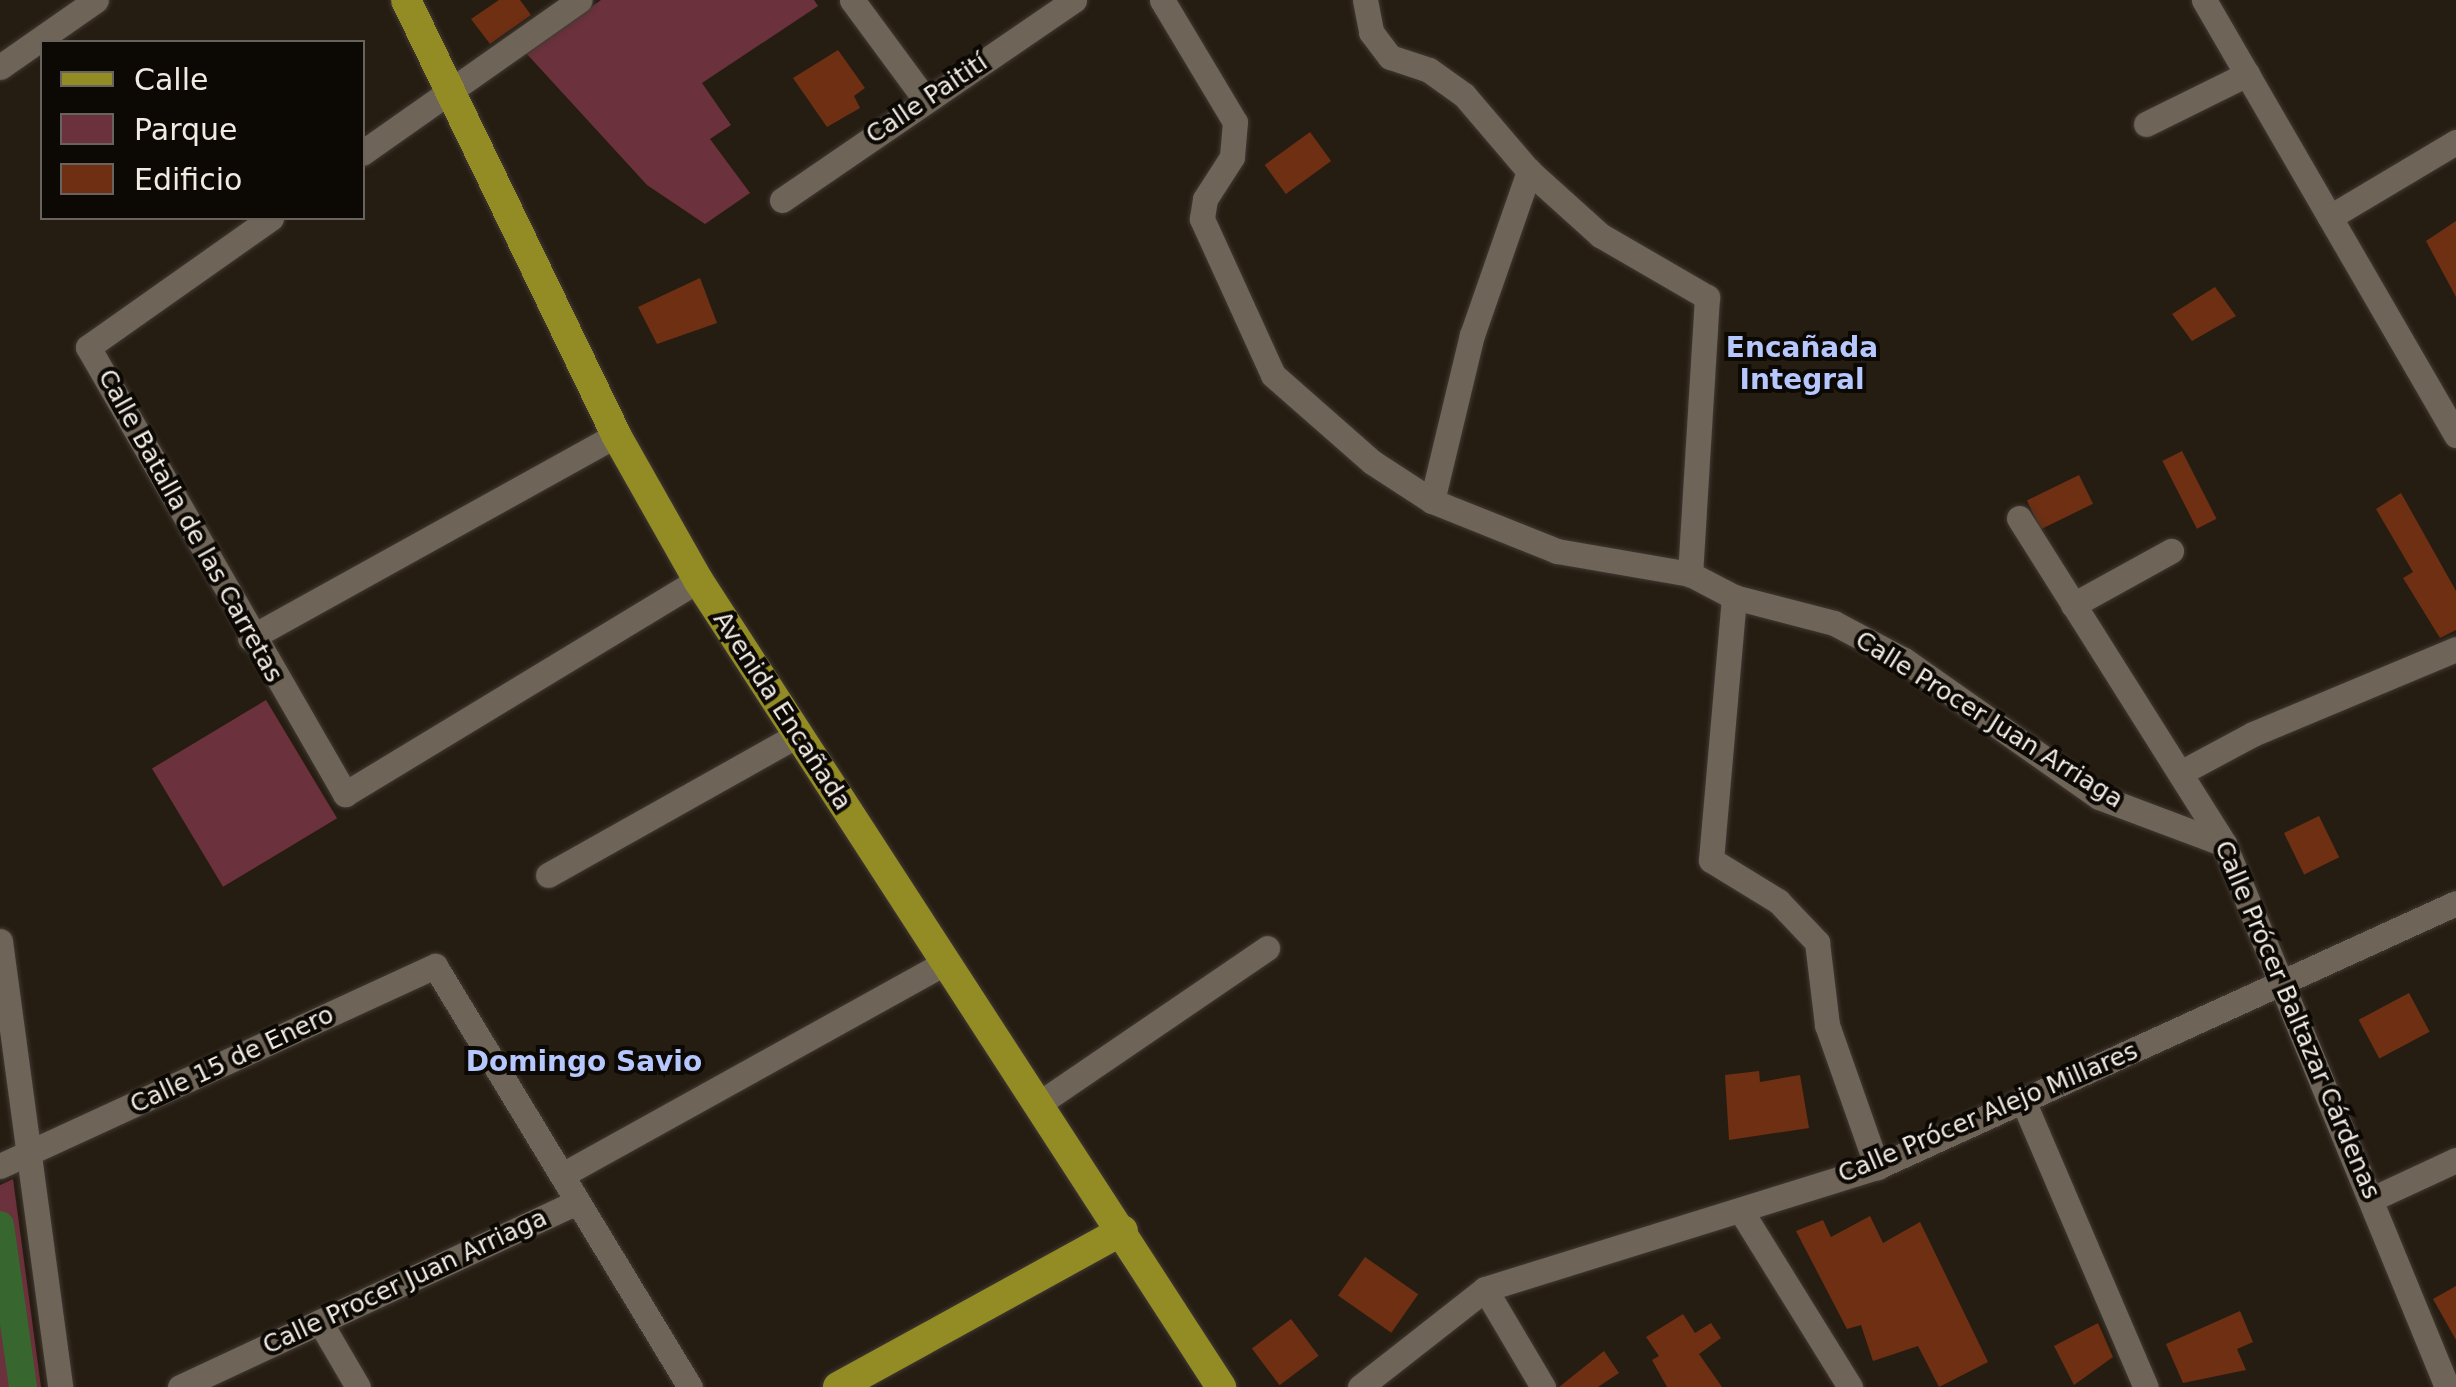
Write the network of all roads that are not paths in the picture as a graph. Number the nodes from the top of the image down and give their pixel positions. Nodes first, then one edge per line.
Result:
1 (96, 0) edge
2 (406, 0) edge
3 (580, 0) edge
4 (852, 0) edge
5 (1074, 0) edge
6 (1162, 0) edge
7 (1365, 0) edge
8 (2204, 0) edge
9 (0, 67) edge
10 (2247, 74) junction
11 (452, 90) junction
12 (926, 99) junction
13 (2146, 124) dead end
14 (2456, 142) edge
15 (365, 151) edge
16 (1529, 171) junction
17 (782, 200) dead end
18 (2330, 217) junction
19 (268, 220) edge
20 (2449, 408) edge
21 (2456, 435) edge
22 (616, 436) junction
23 (1432, 502) junction
24 (2018, 518) dead end
25 (2172, 551) dead end
26 (1690, 574) junction
27 (698, 580) junction
28 (1734, 596) junction
29 (2074, 606) junction
30 (250, 638) junction
31 (2456, 648) edge
32 (796, 736) junction
33 (2182, 772) junction
34 (2224, 844) junction
35 (548, 875) dead end
36 (2456, 903) edge
37 (0, 941) edge
38 (1268, 948) dead end
39 (947, 962) junction
40 (2284, 980) junction
41 (1040, 1103) junction
42 (2024, 1103) junction
43 (29, 1154) junction
44 (2456, 1160) edge
45 (0, 1166) edge
46 (1877, 1166) junction
47 (562, 1174) junction
48 (2374, 1198) junction
49 (576, 1202) junction
50 (1741, 1210) junction
51 (1123, 1230) junction
52 (1485, 1289) junction
53 (320, 1322) junction
54 (60, 1387) edge
55 (180, 1387) edge
56 (358, 1387) edge
57 (690, 1387) edge
58 (838, 1387) edge
59 (1221, 1387) edge
60 (1360, 1387) edge
61 (1543, 1387) edge
62 (1850, 1387) edge
63 (2146, 1387) edge
64 (2447, 1387) edge

1 - 9 street
2 - 11 main road, Avenida Encañada
3 - 11 street
4 - 12 street
5 - 12 street, Calle Paitití
6 - 23 street, Calle Procer Juan Arriaga
7 - 16 street
8 - 10 street
10 - 13 street
10 - 18 street
11 - 15 street
11 - 22 main road, Avenida Encañada
12 - 17 street, Calle Paitití
14 - 18 street
16 - 23 street
16 - 26 street
18 - 20 street
19 - 30 street, Calle Batalla de las Carretas
20 - 21 street
22 - 27 main road, Avenida Encañada
22 - 30 street
23 - 26 street, Calle Procer Juan Arriaga
24 - 29 street, Calle Prócer Baltazar Cárdenas
25 - 29 street
26 - 28 street, Calle Procer Juan Arriaga
27 - 30 street, Calle Batalla de las Carretas
27 - 32 main road, Avenida Encañada
28 - 34 street, Calle Procer Juan Arriaga
28 - 46 street
29 - 33 street, Calle Prócer Baltazar Cárdenas
31 - 33 street
32 - 35 street
32 - 39 main road, Avenida Encañada
33 - 34 street, Calle Prócer Baltazar Cárdenas
34 - 40 street, Calle Prócer Baltazar Cárdenas
36 - 40 street, Calle Prócer Alejo Millares
37 - 43 street
38 - 41 street
39 - 41 main road, Avenida Encañada
39 - 47 street, Calle Procer Juan Arriaga
40 - 42 street, Calle Prócer Alejo Millares
40 - 48 street, Calle Prócer Baltazar Cárdenas
41 - 51 main road, Avenida Encañada
42 - 46 street, Calle Prócer Alejo Millares
42 - 63 street
43 - 45 street, Calle 15 de Enero
43 - 47 street, Calle 15 de Enero
43 - 54 street
44 - 48 street
46 - 50 street, Calle Prócer Alejo Millares
47 - 49 street
48 - 64 street, Calle Prócer Baltazar Cárdenas
49 - 53 street, Calle Procer Juan Arriaga
49 - 57 street
50 - 52 street, Calle Prócer Alejo Millares
50 - 62 street
51 - 58 main road
51 - 59 main road, Avenida Encañada
52 - 60 street, Calle Prócer Alejo Millares
52 - 61 street
53 - 55 street, Calle Procer Juan Arriaga
53 - 56 street

